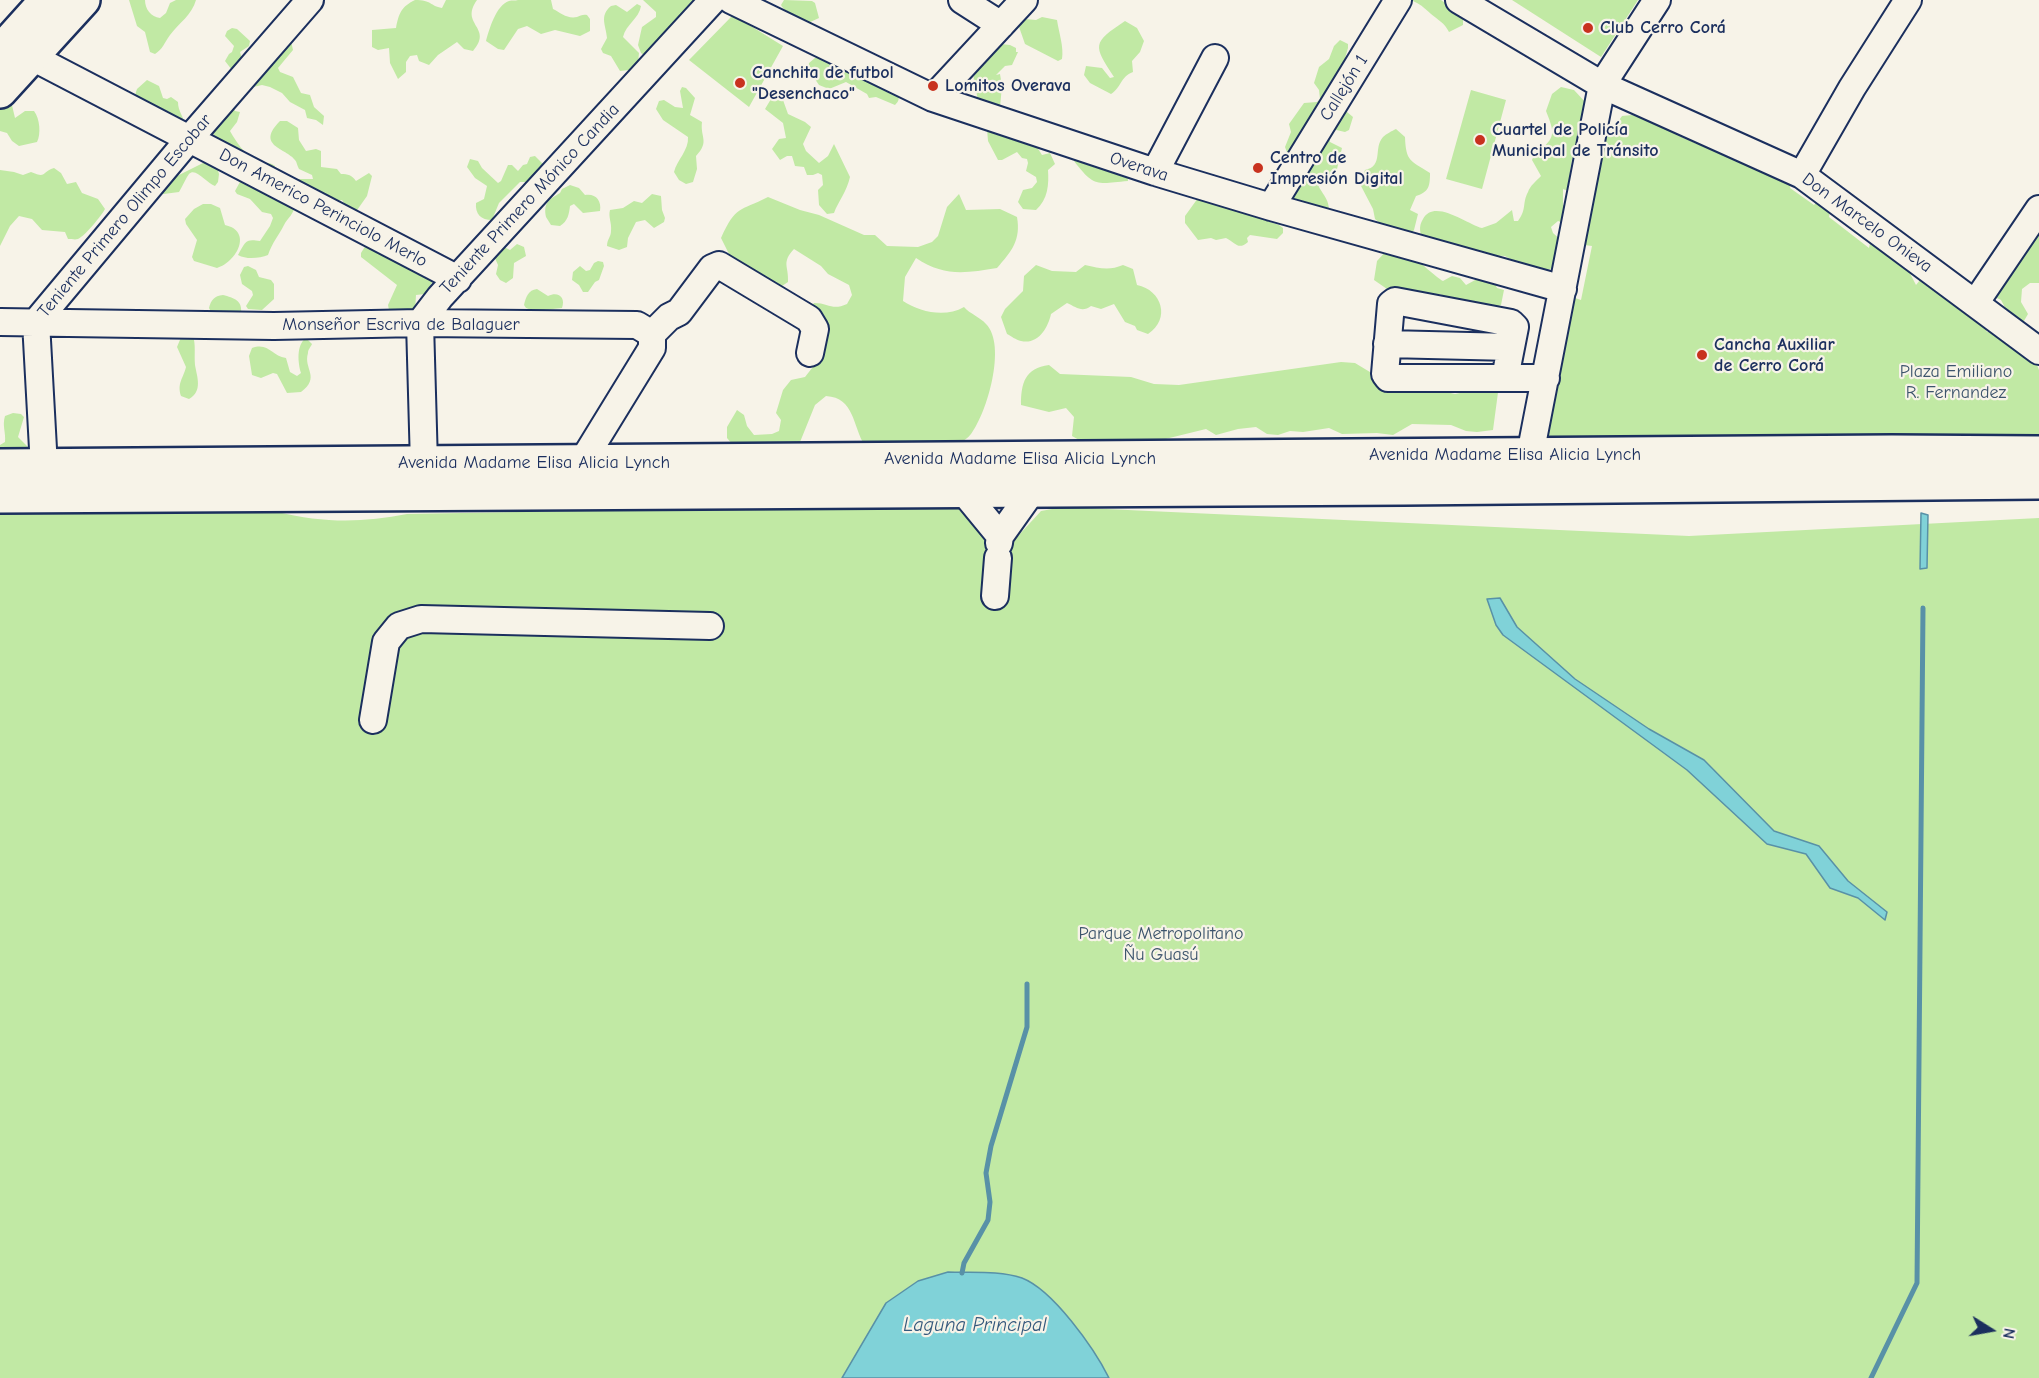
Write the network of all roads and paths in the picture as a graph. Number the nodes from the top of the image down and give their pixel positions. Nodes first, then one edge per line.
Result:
1 (47, 0) edge
2 (82, 0) edge
3 (310, 0) edge
4 (713, 0) edge
5 (731, 0) edge
6 (962, 0) edge
7 (1024, 0) edge
8 (1398, 0) edge
9 (1459, 0) edge
10 (1657, 0) edge
11 (1908, 0) edge
12 (1001, 25) junction
13 (11, 45) edge
14 (1215, 58) dead end
15 (1602, 85) junction
16 (0, 91) edge
17 (933, 98) junction
18 (190, 138) junction
19 (1155, 172) junction
20 (1802, 175) junction
21 (1271, 207) junction
22 (2039, 209) edge
23 (458, 279) junction
24 (1563, 289) junction
25 (1976, 302) junction
26 (0, 322) edge
27 (36, 322) junction
28 (420, 323) junction
29 (652, 334) junction
30 (1387, 344) junction
31 (1511, 347) junction
32 (2039, 351) edge
33 (810, 353) dead end
34 (1505, 378) junction
35 (1546, 378) junction
36 (2039, 453) edge
37 (582, 462) junction
38 (424, 464) junction
39 (0, 466) edge
40 (44, 467) junction
41 (1529, 473) junction
42 (2039, 482) edge
43 (963, 491) junction
44 (1032, 491) junction
45 (0, 496) edge
46 (999, 546) junction
47 (995, 596) dead end
48 (710, 626) dead end
49 (373, 720) dead end

1 - 13 main road
2 - 13 main road
3 - 18 street, Teniente Primero Olimpo Escobar
4 - 23 street, Teniente Primero Mónico Candia
5 - 17 street, Overava
6 - 12 street
7 - 12 street
8 - 21 street, Callejón 1
9 - 15 street, Don Marcelo Onieva
10 - 15 street
11 - 20 street
12 - 17 street
13 - 16 main road
13 - 18 street, Don Americo Perinciolo Merlo
14 - 19 street
15 - 20 street, Don Marcelo Onieva
15 - 24 street
17 - 19 street, Overava
18 - 23 street, Don Americo Perinciolo Merlo
18 - 27 street, Teniente Primero Olimpo Escobar
19 - 21 street, Overava
20 - 25 street, Don Marcelo Onieva
21 - 24 street, Overava
22 - 25 street
23 - 28 street, Teniente Primero Mónico Candia
24 - 35 street
25 - 32 street, Don Marcelo Onieva
26 - 27 street, Monseñor Escriva de Balaguer
27 - 28 street, Monseñor Escriva de Balaguer
27 - 40 street, Teniente Primero Olimpo Escobar
28 - 29 street, Monseñor Escriva de Balaguer
28 - 38 street
29 - 33 street
29 - 37 street
30 - 31 street
30 - 31 street
30 - 34 street
31 - 34 street
34 - 35 street
35 - 41 street
36 - 41 main road, Avenida Madame Elisa Alicia Lynch
37 - 38 main road, Avenida Madame Elisa Alicia Lynch
37 - 41 main road, Avenida Madame Elisa Alicia Lynch
38 - 40 main road, Avenida Madame Elisa Alicia Lynch
39 - 40 main road, Avenida Madame Elisa Alicia Lynch
41 - 42 main road, Avenida Madame Elisa Alicia Lynch
41 - 44 main road, Avenida Madame Elisa Alicia Lynch
43 - 44 main road, Avenida Madame Elisa Alicia Lynch
43 - 45 main road, Avenida Madame Elisa Alicia Lynch
43 - 46 street
44 - 46 street
46 - 47 street
48 - 49 street

